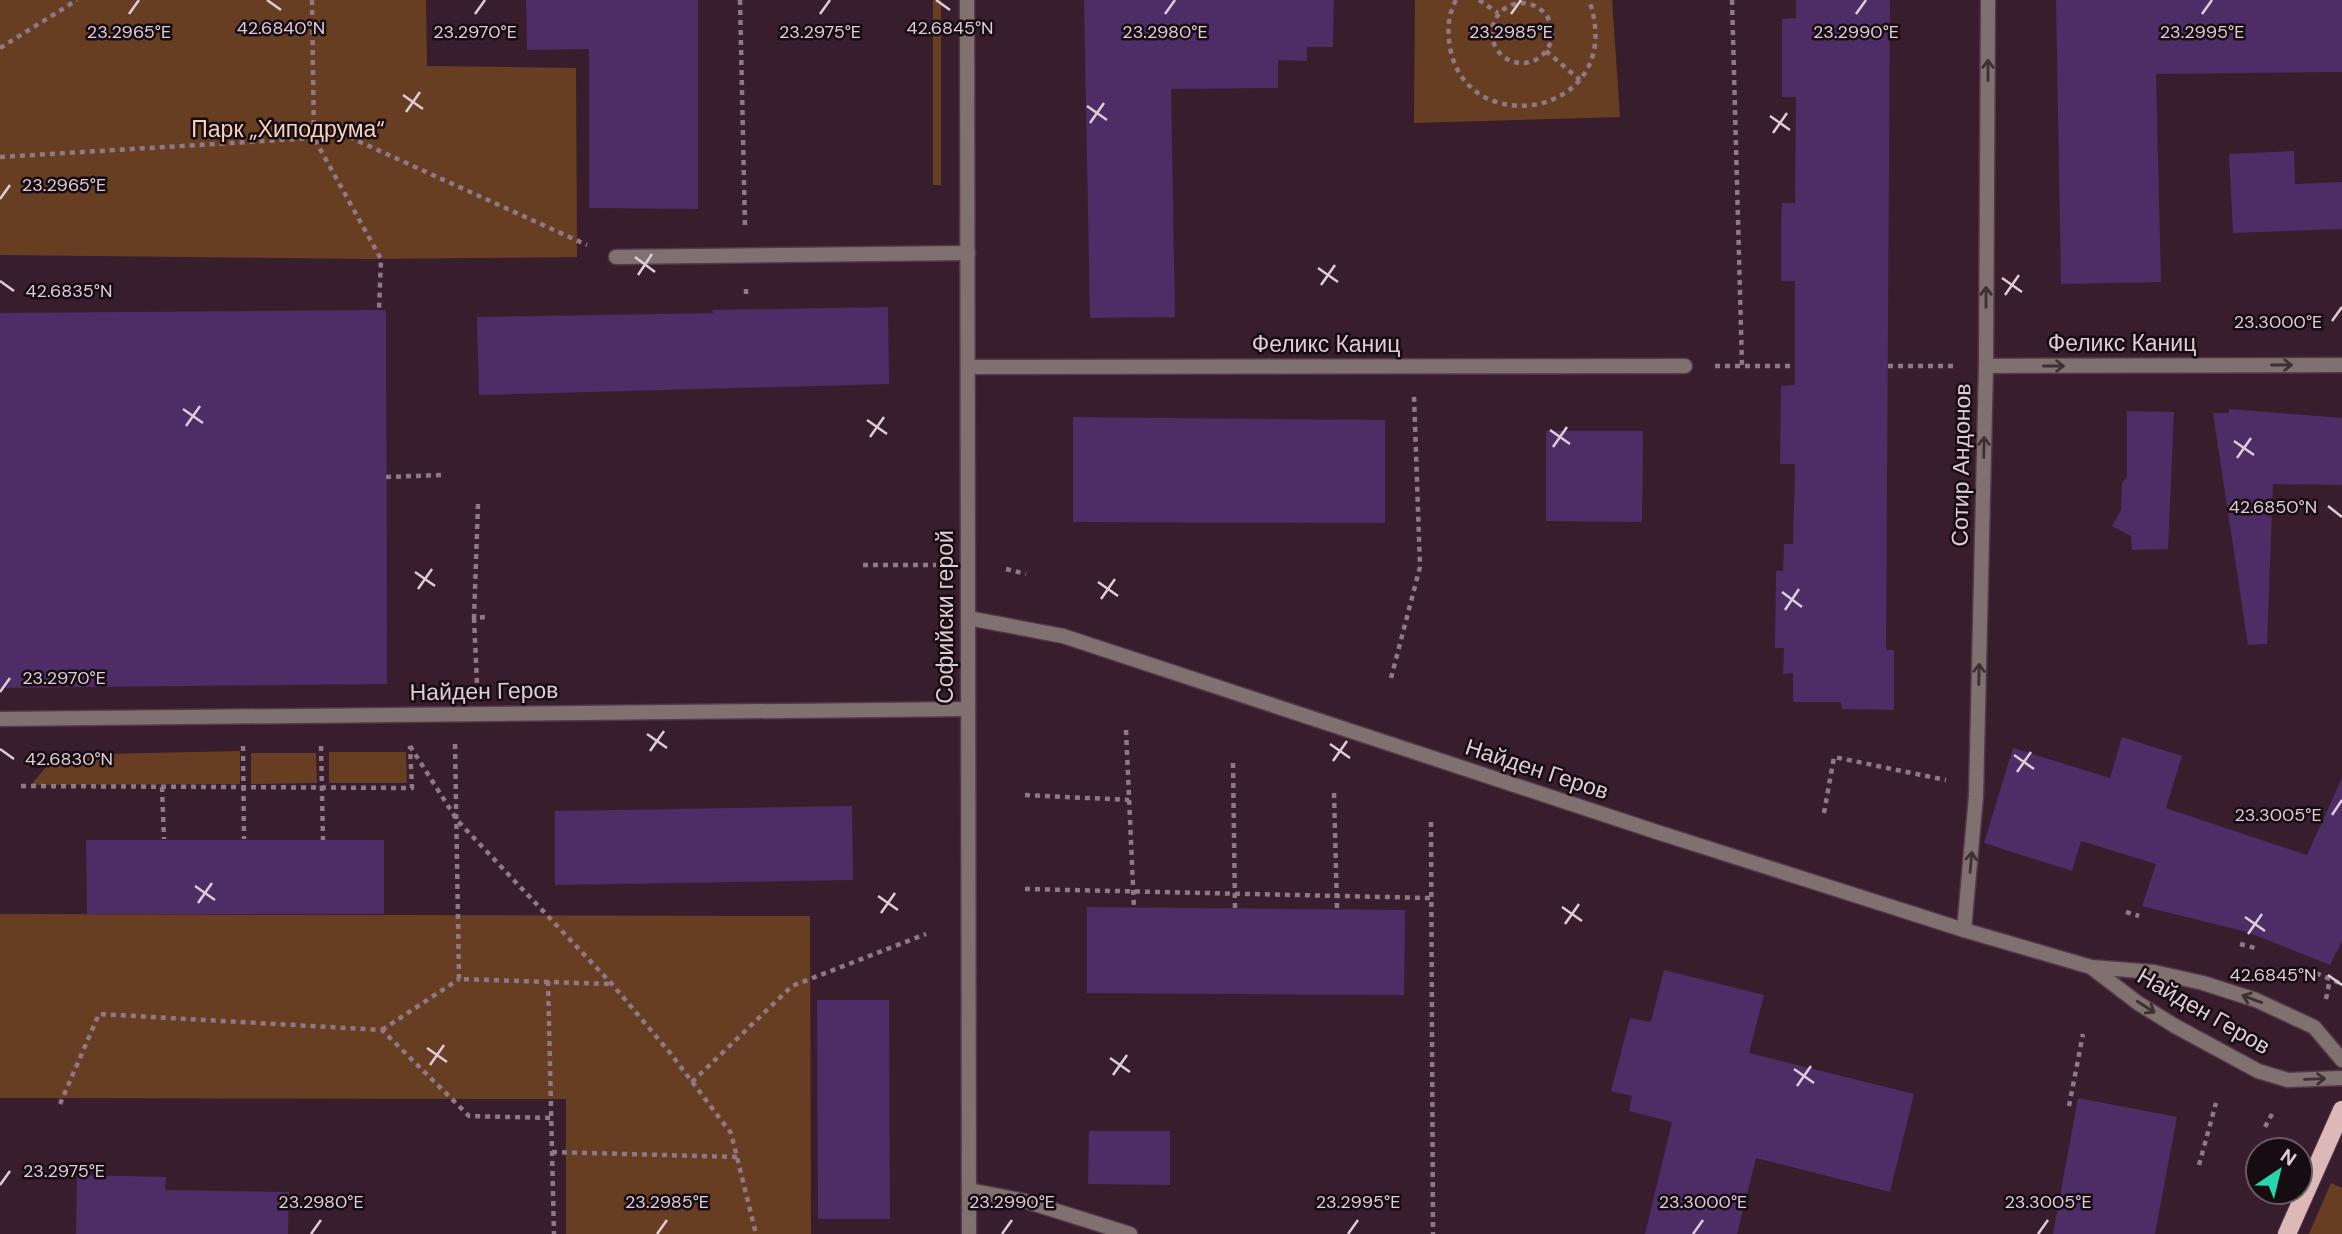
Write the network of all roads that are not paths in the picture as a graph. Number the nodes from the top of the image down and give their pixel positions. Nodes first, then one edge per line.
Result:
1 (967, 0) edge
2 (1988, 0) edge
3 (968, 253) junction
4 (615, 257) dead end
5 (2342, 365) edge
6 (1685, 366) road end
7 (1986, 366) junction
8 (968, 367) junction
9 (968, 618) junction
10 (968, 709) junction
11 (0, 719) edge
12 (1965, 930) junction
13 (2091, 967) junction
14 (2342, 1060) edge
15 (2342, 1078) edge
16 (2342, 1110) edge
17 (969, 1190) junction
18 (969, 1234) edge
19 (1130, 1234) edge
20 (2287, 1234) edge

1 - 3 street, Софийски герой
7 -> 2 street, Сотир Андонов
3 - 4 street
3 - 8 street, Софийски герой
7 -> 5 street, Феликс Каниц
6 - 8 street, Феликс Каниц
12 -> 7 street, Сотир Андонов
8 - 9 street, Софийски герой
9 - 10 street, Софийски герой
9 - 12 street, Найден Геров
10 - 11 street, Найден Геров
10 - 17 street, Софийски герой
12 - 13 street, Найден Геров
14 -> 13 street, Найден Геров
13 -> 15 street, Найден Геров
16 - 20 main road
17 - 18 street, Софийски герой
17 - 19 street

